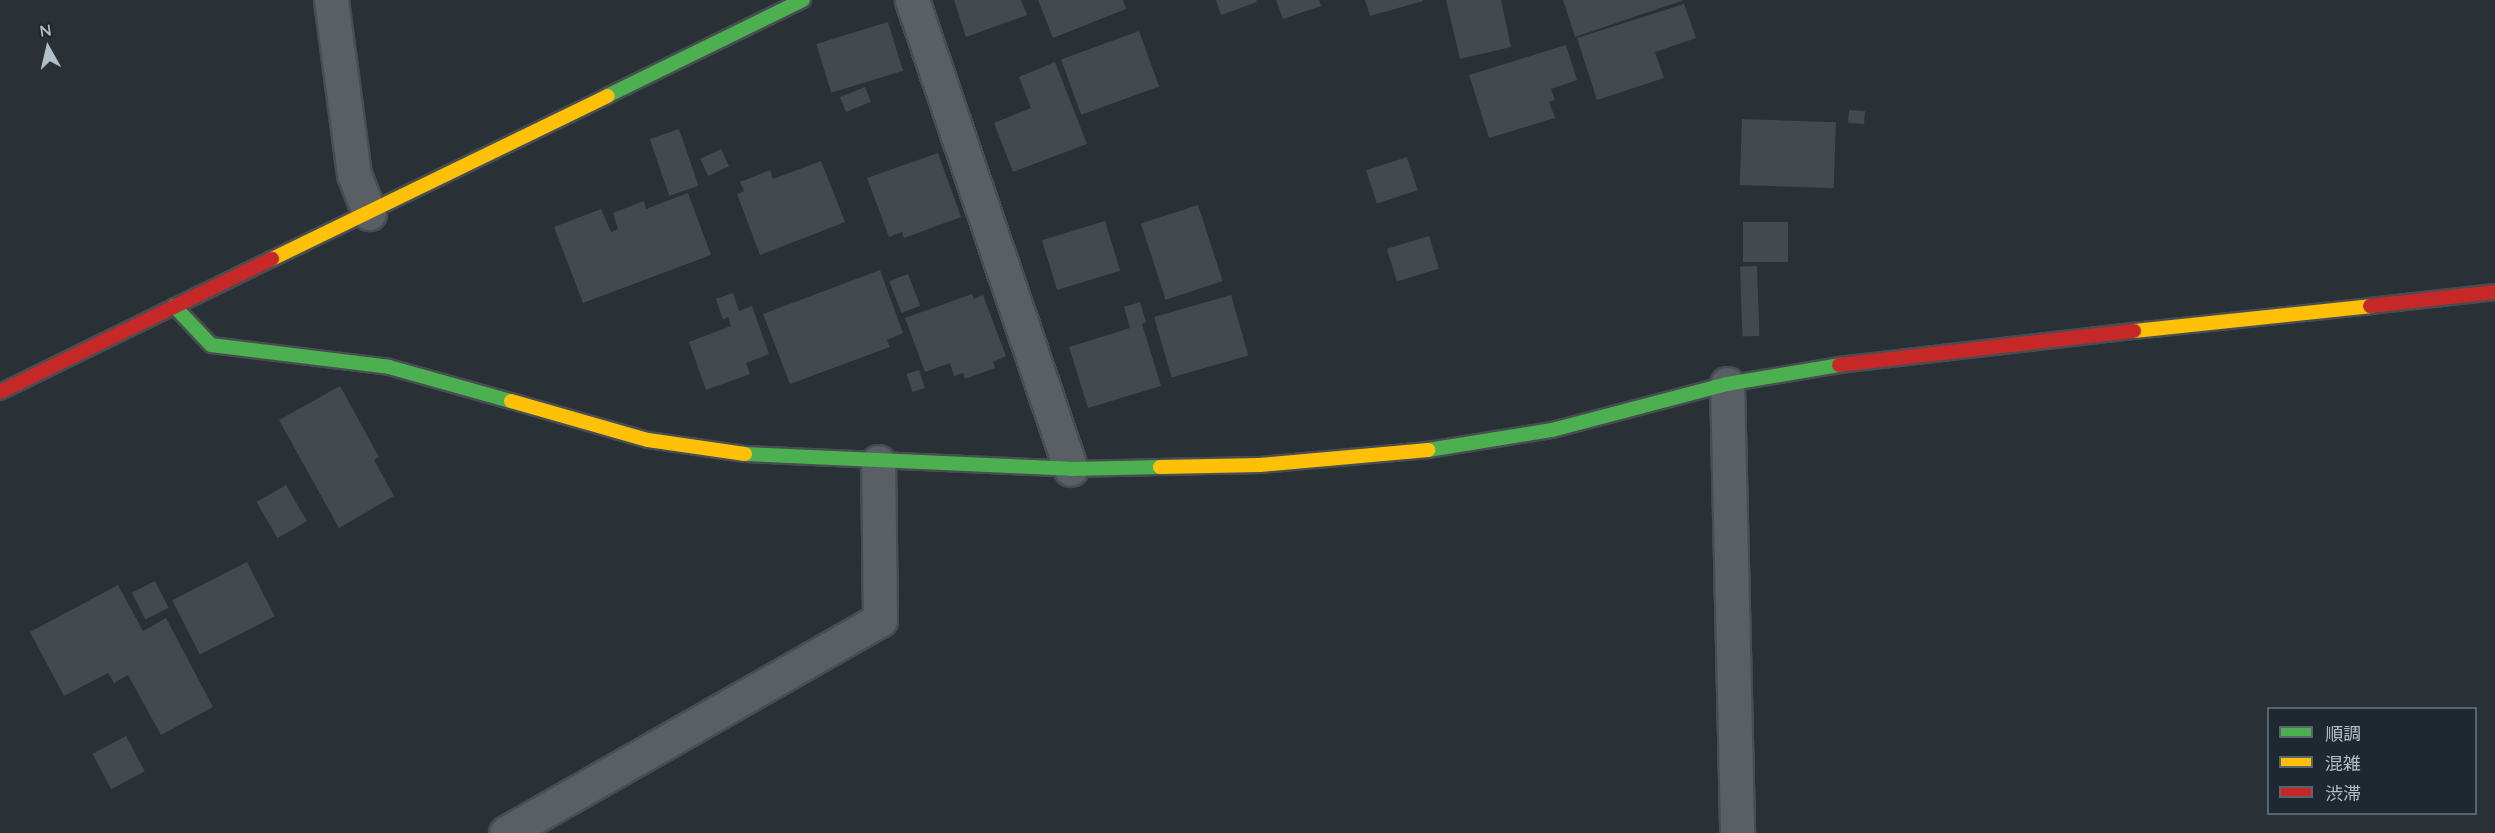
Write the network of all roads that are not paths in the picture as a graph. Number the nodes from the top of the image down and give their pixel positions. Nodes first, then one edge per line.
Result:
1 (331, 0) edge
2 (803, 0) edge
3 (912, 0) edge
4 (369, 213) junction
5 (2495, 292) edge
6 (174, 306) junction
7 (1727, 384) junction
8 (0, 393) edge
9 (878, 462) junction
10 (1071, 469) junction
11 (506, 833) edge
12 (1737, 833) edge

1 - 4 street
2 - 4 street
3 - 10 street
4 - 6 street
5 - 7 street
6 - 8 street
6 - 9 street
7 - 10 street
7 - 12 street
9 - 10 street
9 - 11 street

